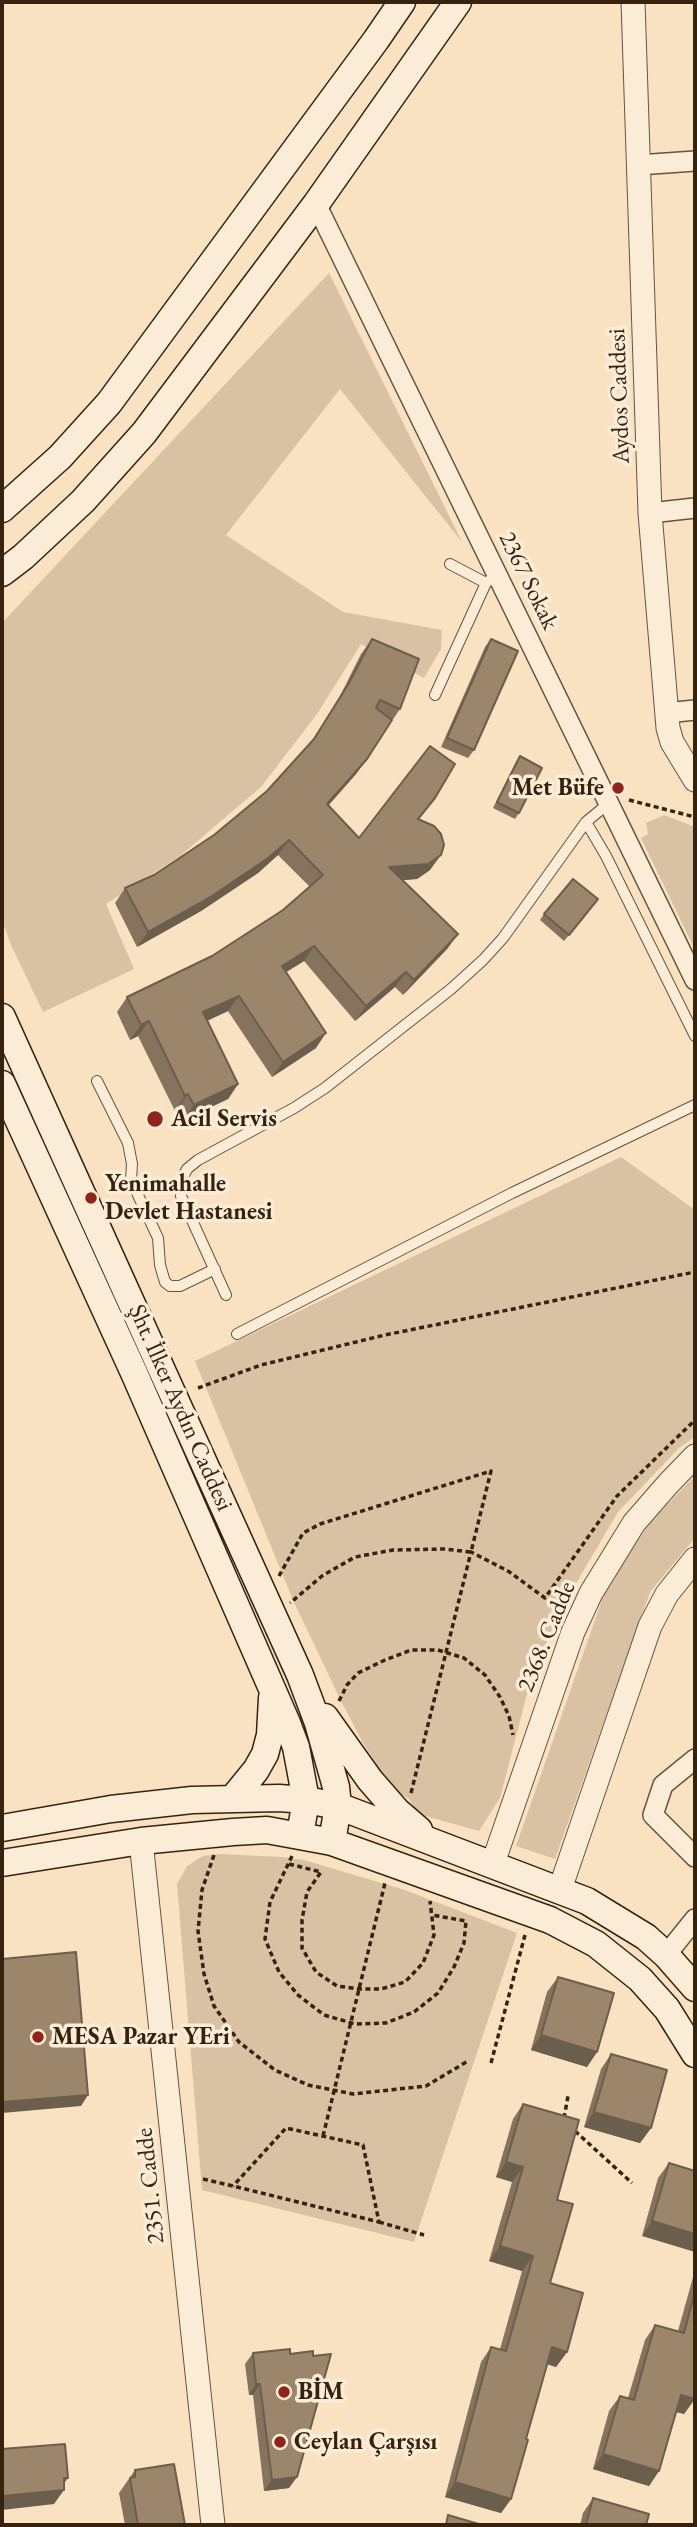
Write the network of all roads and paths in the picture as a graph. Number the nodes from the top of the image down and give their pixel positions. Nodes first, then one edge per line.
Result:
1 (402, 2) edge
2 (458, 2) edge
3 (633, 2) edge
4 (695, 161) edge
5 (638, 165) junction
6 (316, 204) junction
7 (695, 508) edge
8 (2, 509) edge
9 (650, 513) junction
10 (450, 564) dead end
11 (2, 573) edge
12 (492, 579) junction
13 (435, 695) dead end
14 (695, 710) edge
15 (666, 713) junction
16 (695, 780) edge
17 (607, 799) junction
18 (695, 817) edge
19 (586, 822) junction
20 (695, 980) edge
21 (2, 1017) edge
22 (695, 1035) edge
23 (97, 1080) dead end
24 (2, 1084) edge
25 (695, 1105) edge
26 (44, 1111) junction
27 (19, 1123) junction
28 (215, 1269) junction
29 (695, 1272) edge
30 (226, 1295) dead end
31 (237, 1334) dead end
32 (198, 1388) dead end
33 (695, 1420) edge
34 (695, 1456) edge
35 (471, 1552) junction
36 (692, 1569) edge
37 (278, 1578) dead end
38 (288, 1604) dead end
39 (446, 1653) junction
40 (300, 1675) junction
41 (271, 1686) junction
42 (336, 1706) dead end
43 (513, 1735) dead end
44 (695, 1759) edge
45 (233, 1797) junction
46 (409, 1799) dead end
47 (306, 1800) junction
48 (136, 1806) junction
49 (338, 1806) junction
50 (2, 1828) edge
51 (431, 1840) junction
52 (141, 1841) junction
53 (298, 1842) junction
54 (332, 1842) junction
55 (218, 1844) dead end
56 (695, 1857) edge
57 (2, 1863) edge
58 (493, 1863) junction
59 (289, 1864) junction
60 (387, 1876) dead end
61 (428, 1889) dead end
62 (560, 1889) junction
63 (531, 1913) junction
64 (432, 1915) junction
65 (695, 1919) edge
66 (666, 1955) junction
67 (695, 1988) edge
68 (359, 1989) junction
69 (351, 2023) junction
70 (695, 2054) edge
71 (468, 2061) dead end
72 (491, 2063) dead end
73 (334, 2090) junction
74 (568, 2096) dead end
75 (563, 2121) edge
76 (573, 2130) edge
77 (323, 2136) junction
78 (203, 2179) dead end
79 (632, 2183) dead end
80 (233, 2186) junction
81 (379, 2222) junction
82 (424, 2235) dead end
83 (213, 2525) edge

1 - 8 main road
2 - 6 main road
3 - 5 street, Aydos Caddesi
4 - 5 street
5 - 9 street, Aydos Caddesi
6 - 11 main road
6 - 12 street, 2367 Sokak
7 - 9 street
9 - 15 street, Aydos Caddesi
10 - 12 lane
12 - 13 lane
12 - 17 street, 2367 Sokak
14 - 15 street
15 - 16 street, Aydos Caddesi
17 - 18 path
17 - 19 lane
17 - 20 street, 2367 Sokak
19 - 22 lane
19 - 28 lane
21 - 26 main road, Şht. İlker Aydın Caddesi
23 - 28 lane
24 - 27 main road, Şht. İlker Aydın Caddesi
25 - 31 lane
26 - 27 main road
26 - 40 main road, Şht. İlker Aydın Caddesi
27 - 41 main road, Şht. İlker Aydın Caddesi
28 - 30 lane
29 - 32 path
33 - 35 path
34 - 58 street, 2368. Cadde
35 - 37 path
35 - 38 path
35 - 39 path
36 - 62 street
39 - 42 path
39 - 43 path
39 - 46 path
40 - 49 main road, Şht. İlker Aydın Caddesi
40 - 51 main road
41 - 45 main road
41 - 47 main road, Şht. İlker Aydın Caddesi
44 - 56 street
45 - 47 main road
45 - 48 main road
47 - 49 main road
47 - 53 main road
48 - 50 main road
48 - 52 main road
49 - 51 main road
49 - 54 main road, Şht. İlker Aydın Caddesi
51 - 58 main road
52 - 53 main road
52 - 57 main road
52 - 83 street, 2351. Cadde
53 - 54 main road
53 - 59 path
54 - 63 main road
55 - 73 path
58 - 62 main road
59 - 68 path
59 - 69 path
60 - 68 path
61 - 64 path
62 - 66 main road
63 - 70 main road
63 - 72 path
64 - 68 path
64 - 69 path
65 - 66 street
66 - 67 main road
68 - 69 path
69 - 73 path
71 - 73 path
73 - 77 path
74 - 75 path
76 - 79 path
77 - 80 path
77 - 81 path
78 - 80 path
80 - 81 path
81 - 82 path

